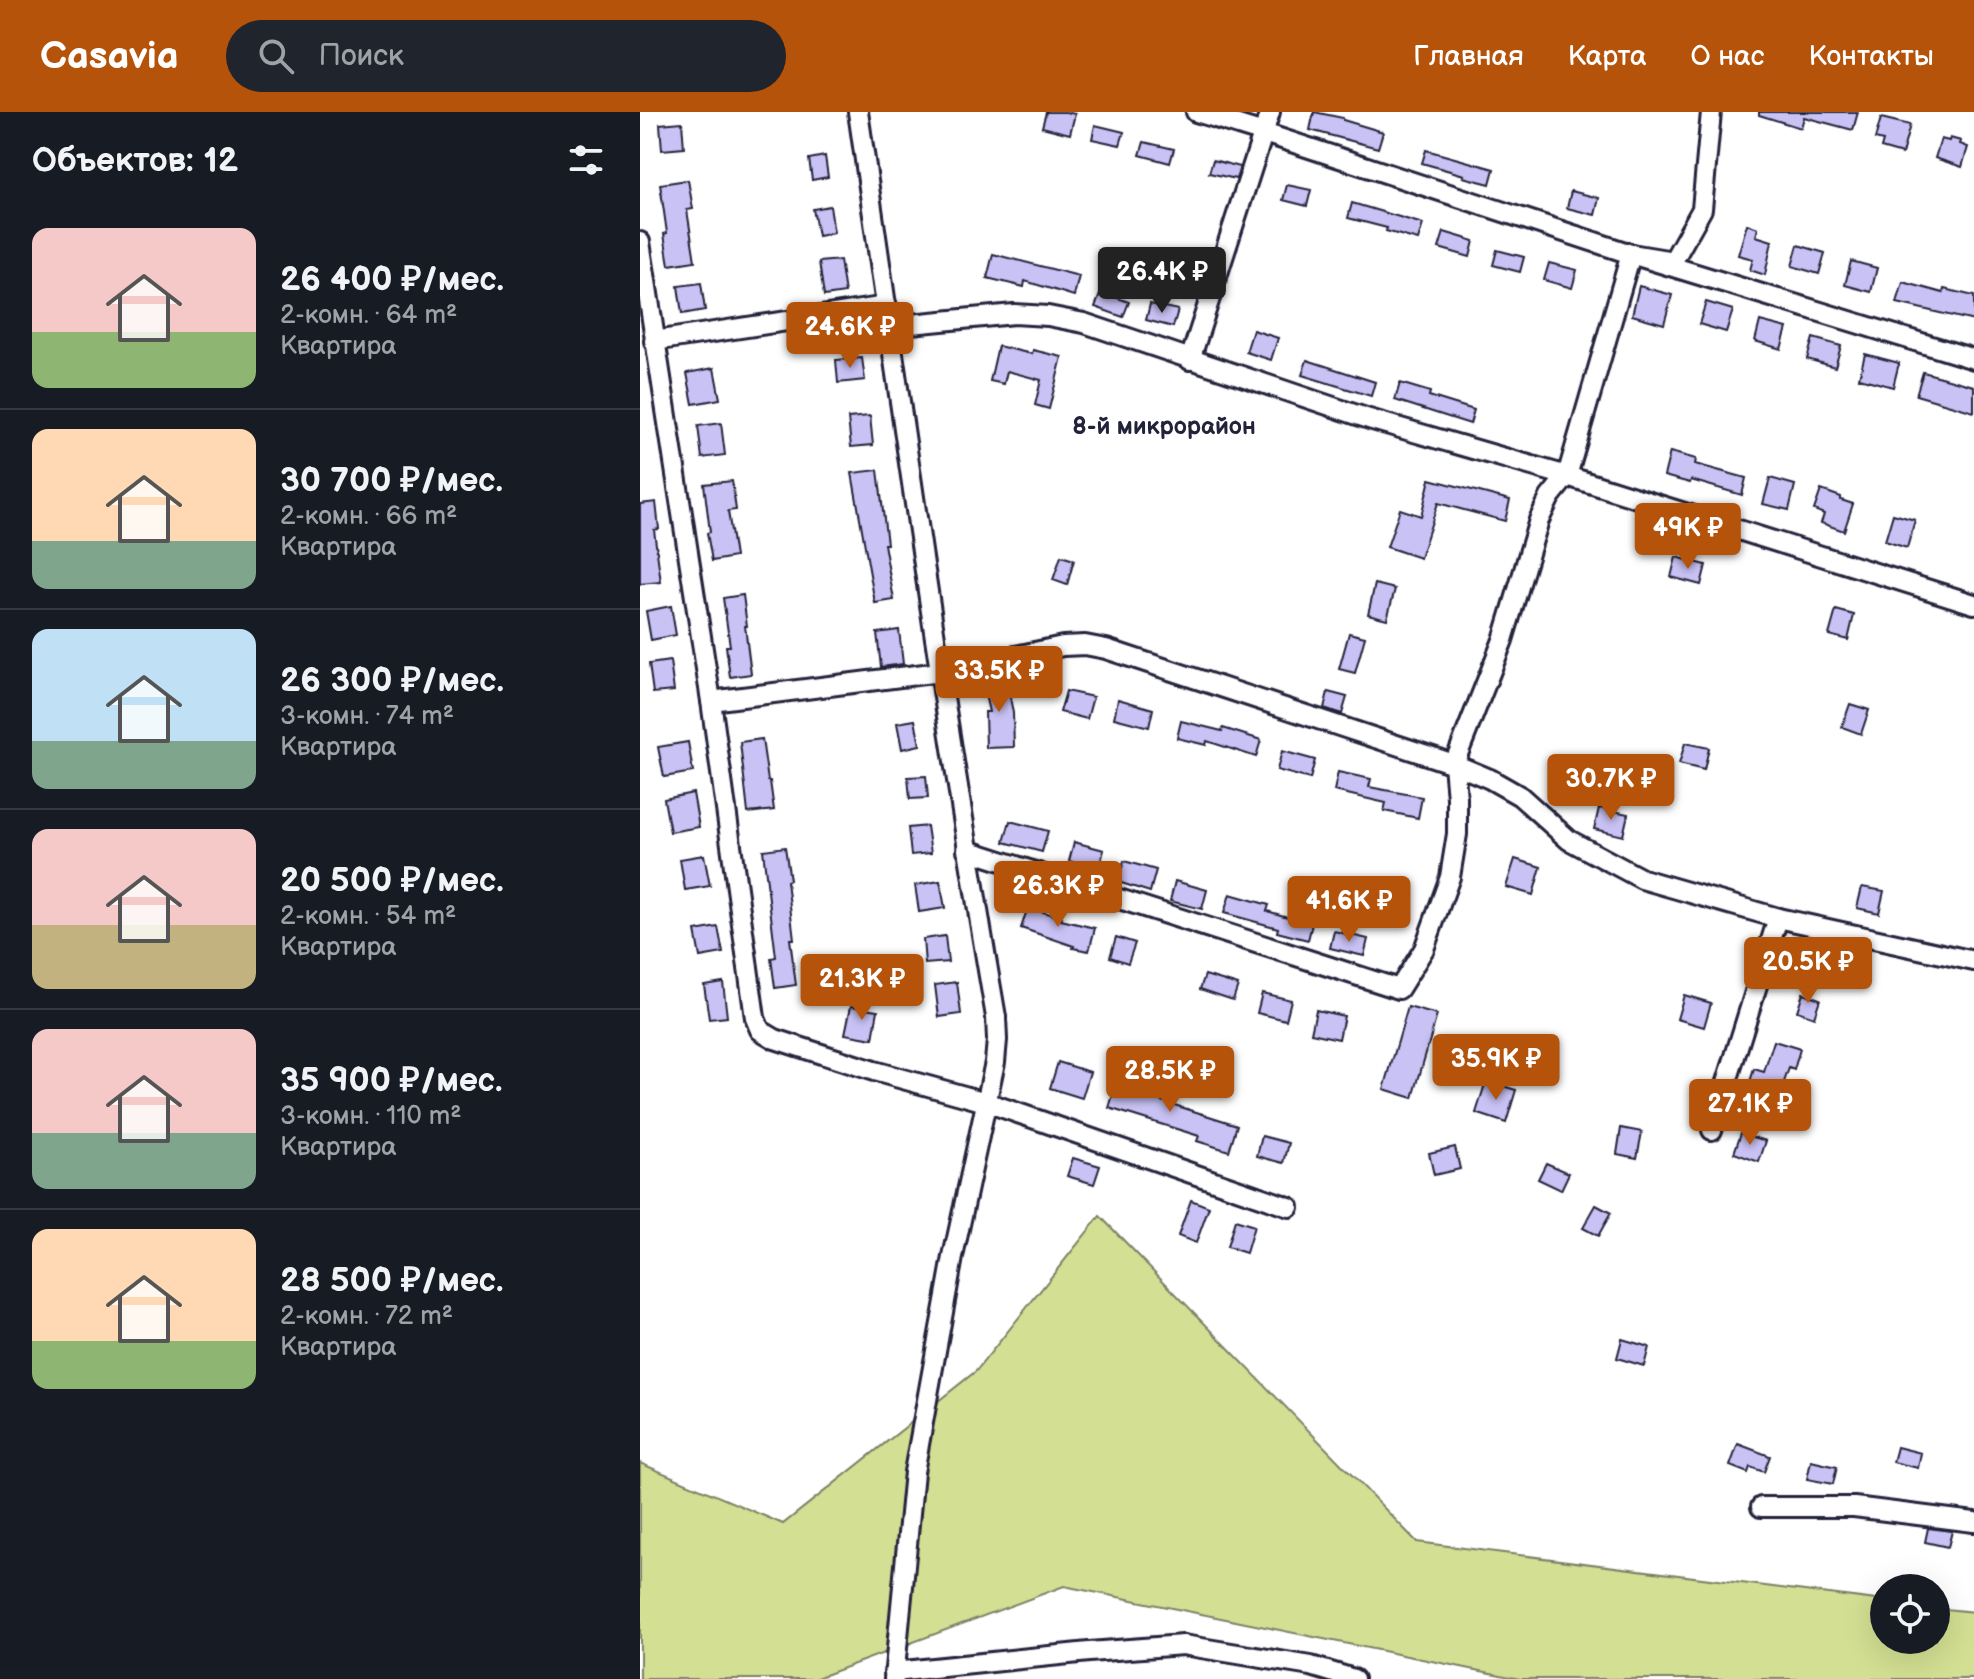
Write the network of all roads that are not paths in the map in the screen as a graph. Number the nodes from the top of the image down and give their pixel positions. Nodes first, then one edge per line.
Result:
1 (858, 112) edge
2 (1196, 112) edge
3 (1270, 112) edge
4 (1711, 112) edge
5 (1264, 133) junction
6 (640, 242) edge
7 (1631, 254) junction
8 (887, 306) junction
9 (890, 326) junction
10 (654, 341) junction
11 (1974, 359) edge
12 (1190, 360) junction
13 (1567, 476) junction
14 (1974, 604) edge
15 (940, 672) junction
16 (711, 701) junction
17 (1454, 764) junction
18 (967, 850) junction
19 (1778, 918) junction
20 (1974, 961) edge
21 (986, 1102) junction
22 (1712, 1130) dead end
23 (1289, 1207) dead end
24 (1761, 1507) dead end
25 (1974, 1522) edge
26 (894, 1676) edge
27 (1354, 1679) edge

1 - 8 street
2 - 5 street
3 - 5 street
4 - 7 street
5 - 7 street
5 - 12 street
6 - 10 street
7 - 11 street
7 - 13 street
8 - 9 street
8 - 10 street
9 - 12 street
9 - 15 street
10 - 16 street
12 - 13 street
13 - 14 street
13 - 17 street
15 - 16 street
15 - 17 street
15 - 18 street
16 - 21 street
17 - 18 street
17 - 19 street
18 - 21 street
19 - 20 street
19 - 22 street
21 - 23 street
21 - 26 street
24 - 25 street
26 - 27 street

